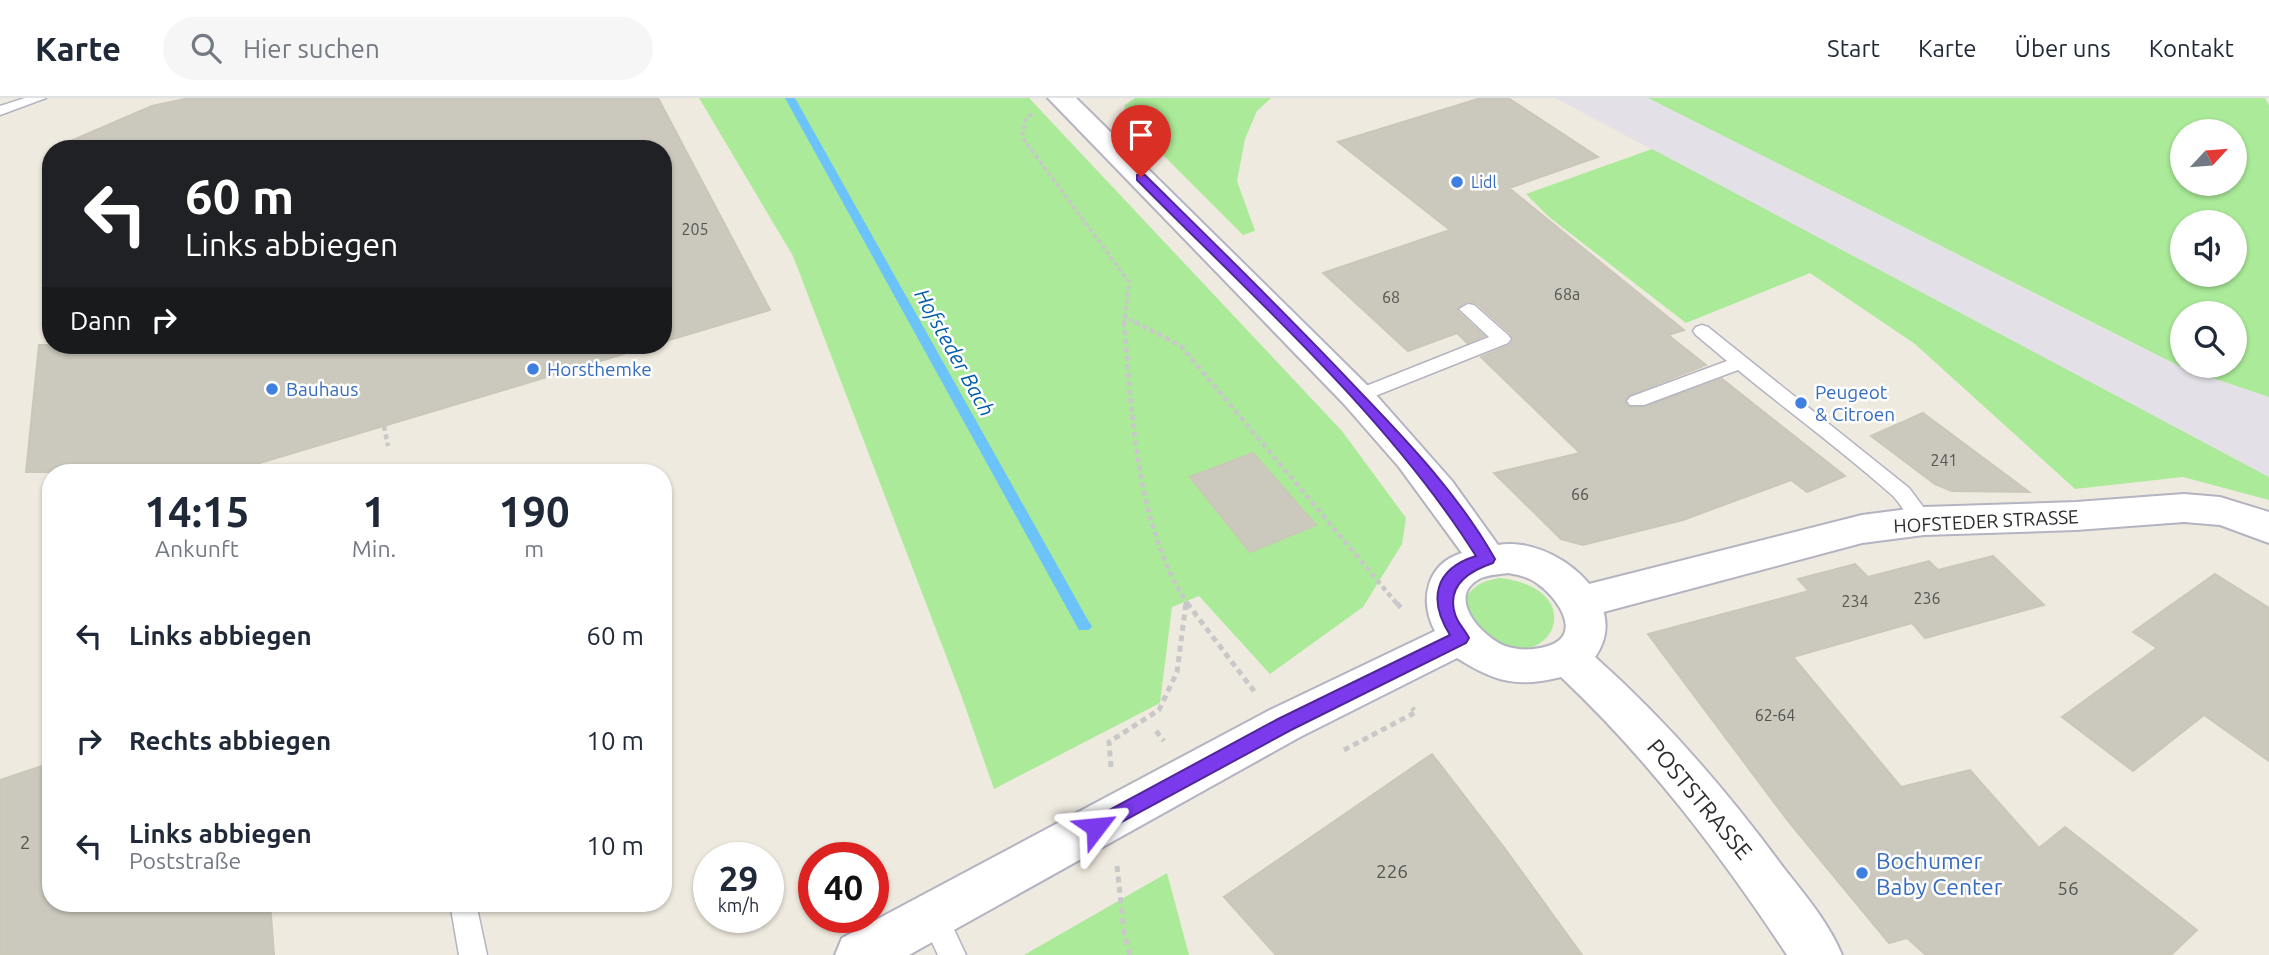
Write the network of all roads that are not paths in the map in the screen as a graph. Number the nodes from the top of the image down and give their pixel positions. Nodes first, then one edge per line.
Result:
1 (39, 98) edge
2 (1067, 99) edge
3 (0, 111) edge
4 (1468, 309) dead end
5 (1702, 331) dead end
6 (1741, 362) junction
7 (1358, 396) junction
8 (1637, 401) dead end
9 (1924, 521) junction
10 (2269, 529) edge
11 (1487, 559) junction
12 (1581, 601) junction
13 (1448, 644) junction
14 (1567, 657) junction
15 (465, 912) edge
16 (943, 935) edge
17 (472, 955) edge
18 (860, 955) edge
19 (1817, 955) edge

1 - 3 lane
2 - 7 street
4 - 7 lane
5 - 6 lane
6 - 8 lane
6 - 9 lane
7 - 11 street
9 - 10 street, HOFSTEDER STRASSE
9 - 12 street, HOFSTEDER STRASSE
11 - 12 street
11 - 13 street
12 - 14 street
13 - 14 street
13 - 16 street
14 - 19 street, POSTSTRASSE
15 - 17 lane
16 - 18 street

